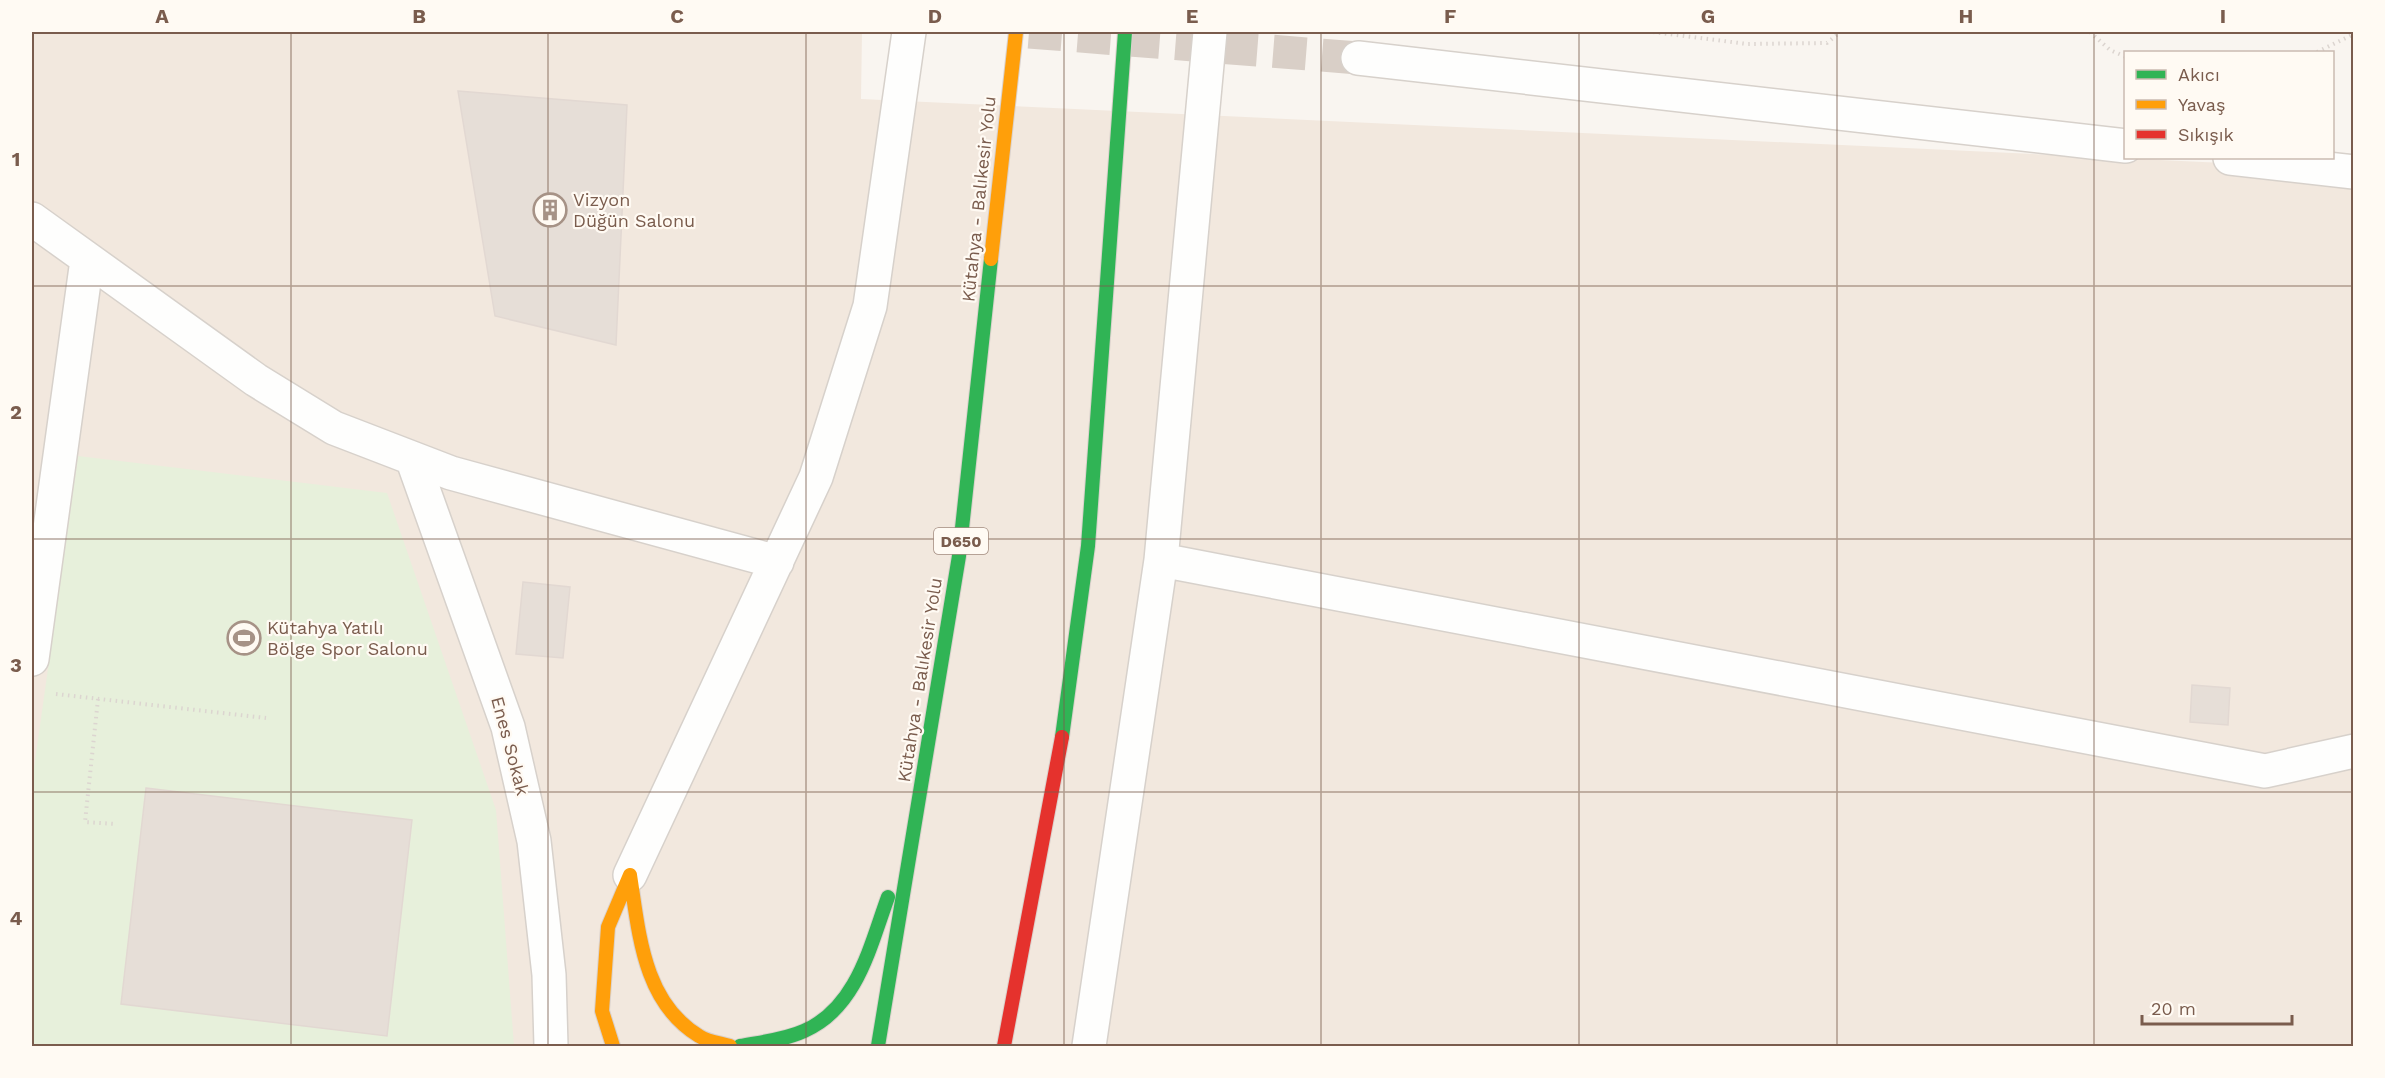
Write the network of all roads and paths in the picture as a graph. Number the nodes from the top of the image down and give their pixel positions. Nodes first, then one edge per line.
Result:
1 (909, 32) edge
2 (1016, 32) edge
3 (1125, 32) edge
4 (1210, 32) edge
5 (1653, 32) edge
6 (1840, 32) edge
7 (2090, 32) edge
8 (2354, 34) edge
9 (2319, 51) edge
10 (2124, 56) edge
11 (1358, 58) tunnel mouth
12 (2124, 146) edge
13 (2239, 159) edge
14 (2354, 172) edge
15 (32, 219) edge
16 (87, 260) junction
17 (412, 458) junction
18 (1161, 560) junction
19 (777, 562) junction
20 (32, 659) edge
21 (54, 694) dead end
22 (98, 699) junction
23 (266, 718) dead end
24 (2354, 751) edge
25 (116, 825) dead end
26 (913, 834) junction
27 (630, 875) junction
28 (551, 1047) edge
29 (613, 1047) edge
30 (730, 1047) edge
31 (740, 1047) edge
32 (878, 1047) edge
33 (1004, 1047) edge
34 (1089, 1047) edge

1 - 19 street
2 - 26 highway, Kütahya - Balıkesir Yolu / D650
3 - 33 highway
4 - 18 street
5 - 6 path
7 - 10 path
8 - 9 path
11 - 12 street
13 - 14 street
15 - 16 street
16 - 17 street
16 - 20 street
17 - 19 street
17 - 28 street, Enes Sokak
18 - 24 street
18 - 34 street
19 - 27 street
21 - 22 path
22 - 23 path
22 - 25 path
26 - 31 highway
26 - 32 highway, Kütahya - Balıkesir Yolu / D650
27 - 29 highway
27 - 30 highway

